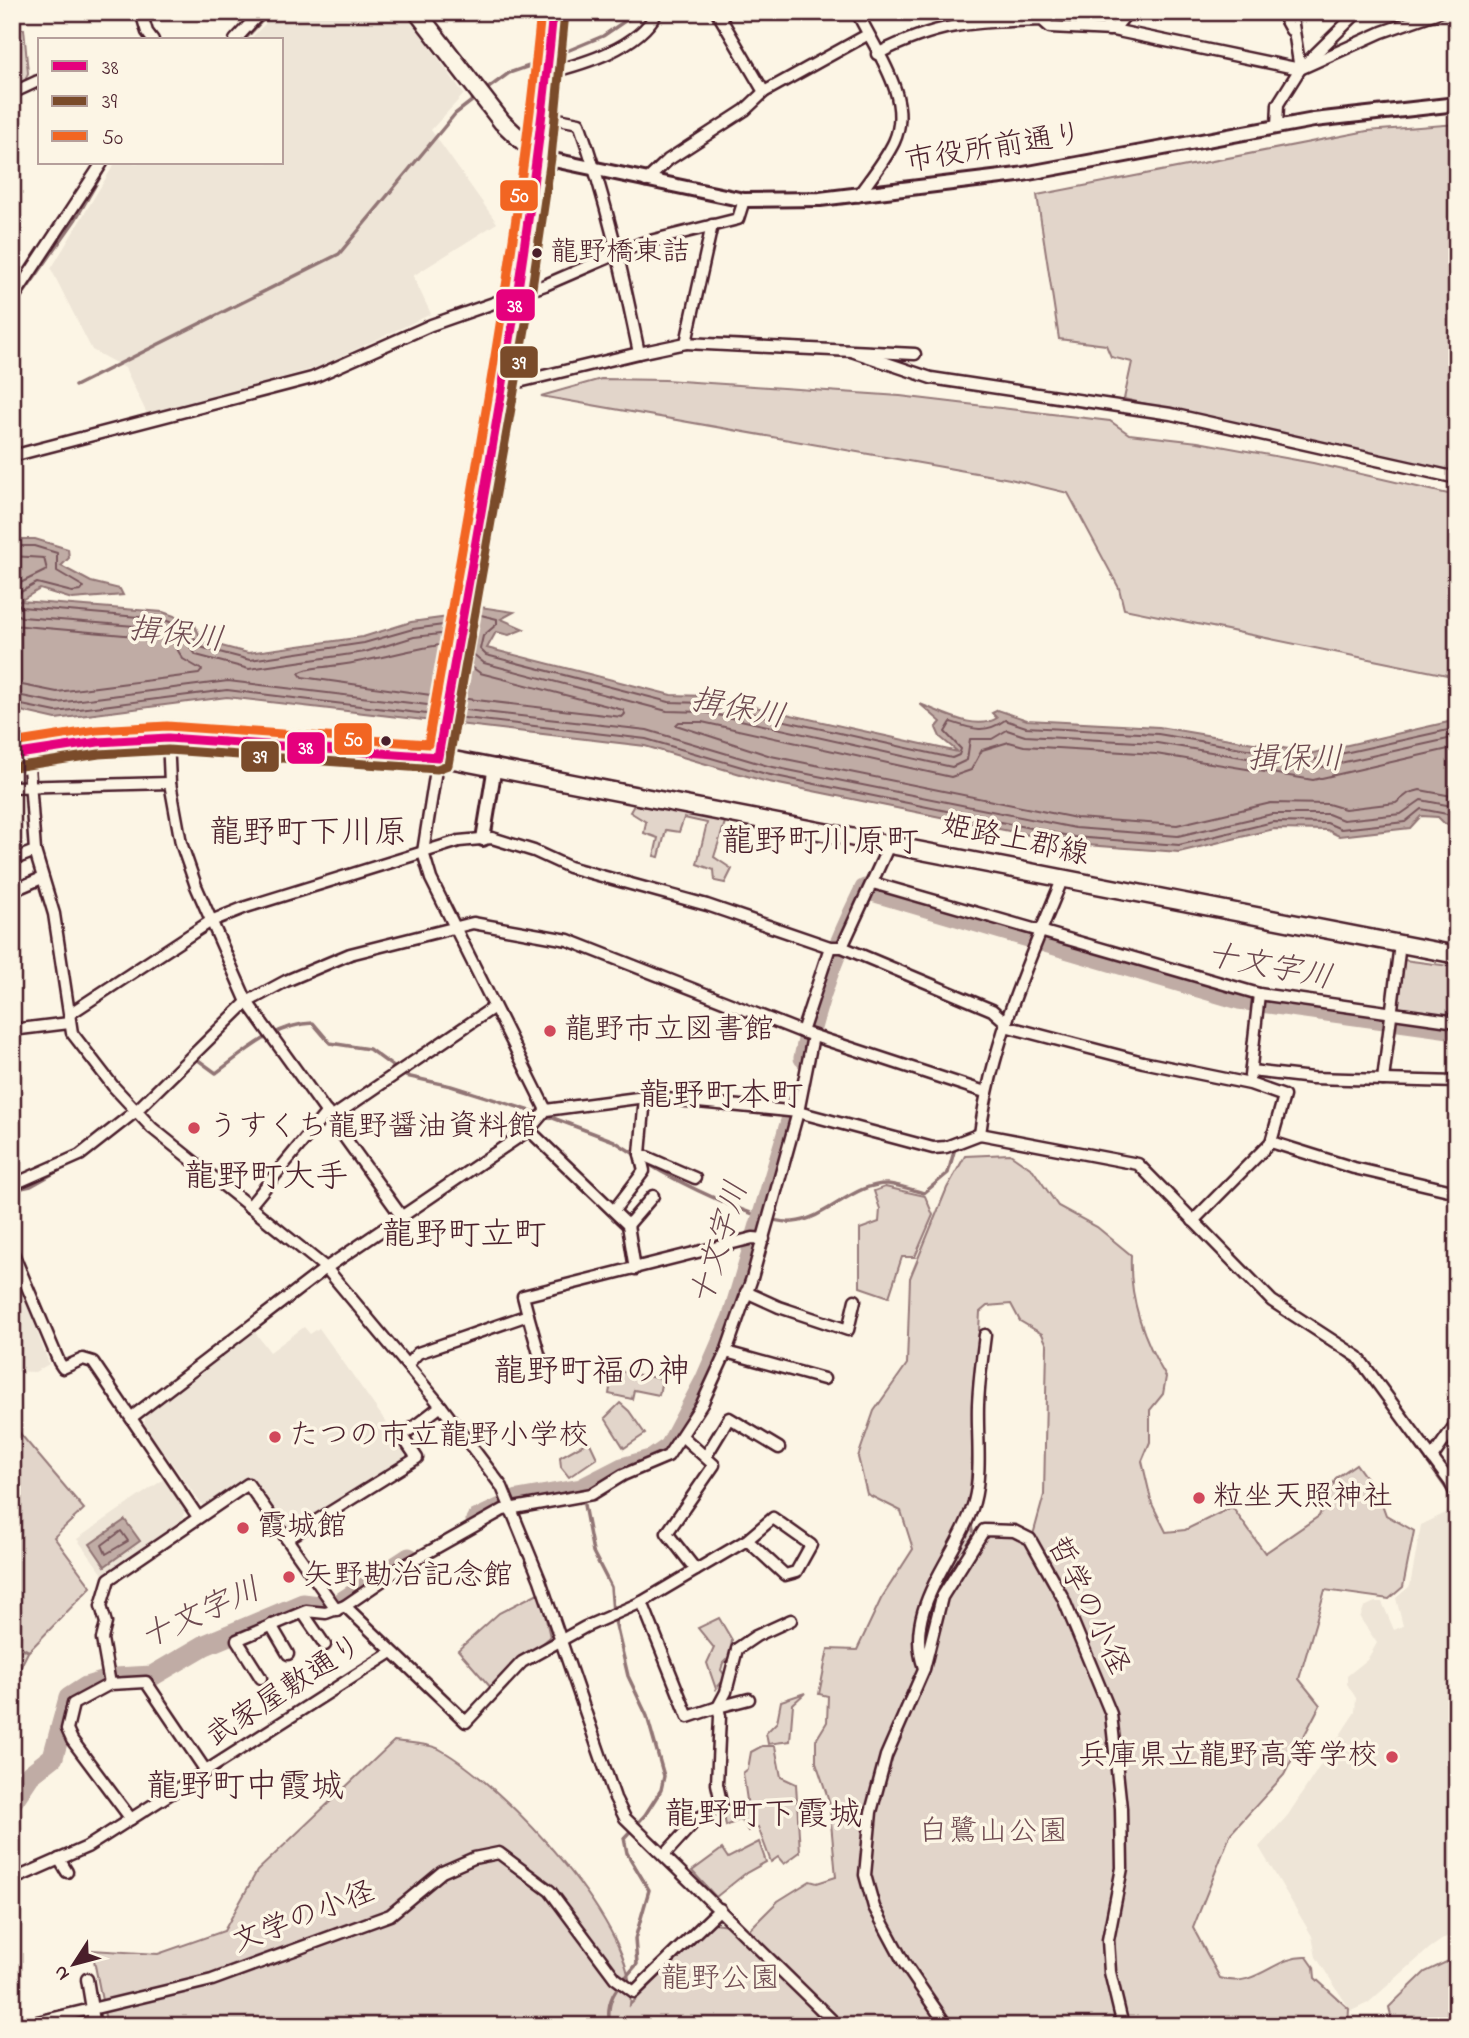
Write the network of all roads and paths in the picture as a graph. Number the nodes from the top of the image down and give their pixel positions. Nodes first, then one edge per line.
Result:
1 (141, 12) edge
2 (261, 12) edge
3 (417, 12) edge
4 (553, 12) edge
5 (657, 12) edge
6 (717, 12) edge
7 (856, 12) edge
8 (1105, 12) edge
9 (1128, 12) edge
10 (1281, 12) edge
11 (1292, 12) edge
12 (1358, 12) edge
13 (1439, 12) edge
14 (974, 17) edge
15 (1111, 30) junction
16 (867, 34) junction
17 (1294, 36) junction
18 (152, 38) edge
19 (237, 38) edge
20 (877, 54) junction
21 (1300, 69) junction
22 (547, 73) junction
23 (38, 81) dead end
24 (764, 92) junction
25 (12, 93) edge
26 (1457, 104) edge
27 (543, 116) junction
28 (1277, 127) junction
29 (540, 157) junction
30 (101, 164) edge
31 (596, 170) junction
32 (646, 181) junction
33 (858, 197) junction
34 (744, 200) junction
35 (712, 225) junction
36 (618, 252) junction
37 (519, 293) junction
38 (12, 300) edge
39 (686, 343) junction
40 (854, 352) junction
41 (639, 353) junction
42 (915, 354) dead end
43 (502, 388) junction
44 (12, 456) edge
45 (1457, 478) edge
46 (168, 738) junction
47 (20, 753) edge
48 (438, 757) junction
49 (495, 766) junction
50 (170, 783) junction
51 (12, 787) edge
52 (30, 788) junction
53 (483, 839) junction
54 (890, 842) junction
55 (34, 851) junction
56 (423, 852) junction
57 (12, 860) edge
58 (42, 878) junction
59 (1062, 880) junction
60 (873, 883) junction
61 (12, 891) edge
62 (211, 921) junction
63 (454, 926) junction
64 (1040, 933) junction
65 (1400, 944) junction
66 (830, 947) junction
67 (842, 947) junction
68 (1457, 955) edge
69 (1259, 994) junction
70 (247, 1002) junction
71 (494, 1007) junction
72 (1391, 1014) junction
73 (70, 1018) junction
74 (1457, 1022) edge
75 (1006, 1024) junction
76 (12, 1030) edge
77 (802, 1032) junction
78 (813, 1036) junction
79 (1251, 1071) junction
80 (1383, 1080) junction
81 (1457, 1082) edge
82 (1250, 1084) junction
83 (985, 1093) junction
84 (645, 1097) junction
85 (546, 1110) junction
86 (798, 1112) junction
87 (138, 1113) junction
88 (329, 1115) junction
89 (530, 1130) junction
90 (980, 1134) junction
91 (1271, 1142) junction
92 (640, 1154) junction
93 (695, 1178) dead end
94 (12, 1185) edge
95 (1457, 1192) edge
96 (653, 1195) dead end
97 (249, 1207) junction
98 (615, 1209) junction
99 (402, 1217) junction
100 (1193, 1221) junction
101 (628, 1225) junction
102 (764, 1239) junction
103 (12, 1251) edge
104 (326, 1268) junction
105 (635, 1269) junction
106 (746, 1292) junction
107 (855, 1300) dead end
108 (528, 1315) junction
109 (985, 1335) dead end
110 (726, 1352) junction
111 (407, 1365) junction
112 (545, 1374) dead end
113 (824, 1379) dead end
114 (442, 1406) junction
115 (132, 1417) junction
116 (1457, 1422) edge
117 (683, 1437) junction
118 (779, 1448) dead end
119 (706, 1456) junction
120 (1432, 1458) junction
121 (1457, 1497) edge
122 (511, 1503) junction
123 (198, 1517) junction
124 (287, 1539) junction
125 (747, 1540) junction
126 (696, 1570) junction
127 (642, 1602) junction
128 (341, 1608) junction
129 (303, 1613) junction
130 (791, 1620) dead end
131 (271, 1625) junction
132 (559, 1640) junction
133 (326, 1645) dead end
134 (392, 1652) junction
135 (288, 1654) dead end
136 (924, 1669) junction
137 (261, 1678) dead end
138 (110, 1684) junction
139 (749, 1699) dead end
140 (718, 1707) junction
141 (206, 1771) junction
142 (131, 1819) junction
143 (665, 1854) junction
144 (60, 1859) junction
145 (67, 1872) dead end
146 (12, 1880) edge
147 (720, 1909) junction
148 (86, 1979) dead end
149 (91, 2008) junction
150 (94, 2021) dead end
151 (12, 2023) edge
152 (838, 2026) edge
153 (947, 2026) edge
154 (1123, 2026) edge

1 - 18 street
2 - 19 street
3 - 29 main road
4 - 22 highway
5 - 22 street
6 - 24 street
7 - 16 street
8 - 15 street
9 - 15 street
10 - 17 street
11 - 17 street
12 - 21 street
13 - 21 street
14 - 15 street
14 - 20 street
15 - 21 street
16 - 20 street
16 - 24 street
17 - 21 street
20 - 33 street
21 - 28 street
22 - 27 highway
23 - 25 street
24 - 32 street
26 - 28 street, 市役所前通り
27 - 29 highway
27 - 31 street
28 - 33 street, 市役所前通り
29 - 31 street, 市役所前通り
29 - 37 highway
30 - 38 street
31 - 32 street, 市役所前通り
31 - 36 street
32 - 34 street, 市役所前通り
33 - 34 street, 市役所前通り
34 - 35 street
35 - 36 street
35 - 39 street
36 - 37 street
36 - 41 street
37 - 43 highway
37 - 44 street
39 - 40 street
39 - 41 street
40 - 42 street
40 - 45 street
41 - 43 street
43 - 48 highway
46 - 47 highway
46 - 48 highway
46 - 50 street
47 - 52 street
48 - 49 main road, 姫路上郡線
48 - 56 street
49 - 53 street
49 - 54 main road, 姫路上郡線
50 - 52 street
50 - 62 street
51 - 52 street
52 - 55 street
53 - 56 street
53 - 66 street
54 - 59 main road, 姫路上郡線
54 - 60 street
55 - 57 street
55 - 58 street
56 - 62 street
56 - 63 street
58 - 61 street
58 - 73 street
59 - 64 street
59 - 65 main road, 姫路上郡線
60 - 64 street
60 - 67 street
62 - 70 street
62 - 73 street
63 - 70 street
63 - 71 street
63 - 77 street
64 - 69 street
64 - 75 street
65 - 68 main road, 姫路上郡線
65 - 72 street
66 - 67 street
66 - 77 street
67 - 75 street
69 - 72 street
69 - 79 street
70 - 87 street
70 - 88 street
71 - 85 street
71 - 88 street
72 - 74 street
72 - 80 street
73 - 76 street
73 - 87 street
75 - 82 street
75 - 83 street
77 - 78 street
78 - 83 street
78 - 86 street
79 - 80 street
79 - 82 street
80 - 81 street
82 - 91 street
83 - 90 street
84 - 85 street
84 - 86 street
84 - 92 street
85 - 89 street
86 - 90 street
86 - 102 street
87 - 94 street
87 - 97 street
88 - 97 street
88 - 99 street
89 - 98 street
89 - 99 street
90 - 100 street
91 - 95 street
91 - 100 street
92 - 93 street
92 - 98 street
96 - 101 street
97 - 104 street
98 - 101 street
99 - 104 street
100 - 120 street
101 - 105 street
102 - 105 street
102 - 106 street
103 - 115 street
104 - 111 street
104 - 115 street
105 - 108 street
106 - 107 street
106 - 110 street
108 - 111 street
108 - 112 street
109 - 136 street
110 - 113 street
110 - 117 street
111 - 114 street
114 - 122 street
114 - 124 street
115 - 123 street
116 - 120 street
117 - 119 street
117 - 122 street
118 - 119 street
119 - 126 street
120 - 121 street
122 - 128 street
122 - 132 street
123 - 124 street
123 - 138 street
124 - 128 street
125 - 125 street
125 - 126 street
126 - 127 street
127 - 132 street
127 - 140 street
128 - 129 street
128 - 134 street
129 - 131 street
129 - 133 street
130 - 140 street
131 - 135 street
131 - 137 street
132 - 134 street
132 - 143 street
134 - 141 street, 武家屋敷通り
136 - 153 street, 哲学の小径
136 - 154 street, 哲学の小径
138 - 141 street
138 - 142 street
139 - 140 street
140 - 143 street
141 - 142 street, 武家屋敷通り
142 - 144 street, 武家屋敷通り
143 - 147 street
144 - 145 street
144 - 146 street, 武家屋敷通り
147 - 149 street, 文学の小径
147 - 152 street
148 - 149 street
149 - 150 street
149 - 151 street, 文学の小径

